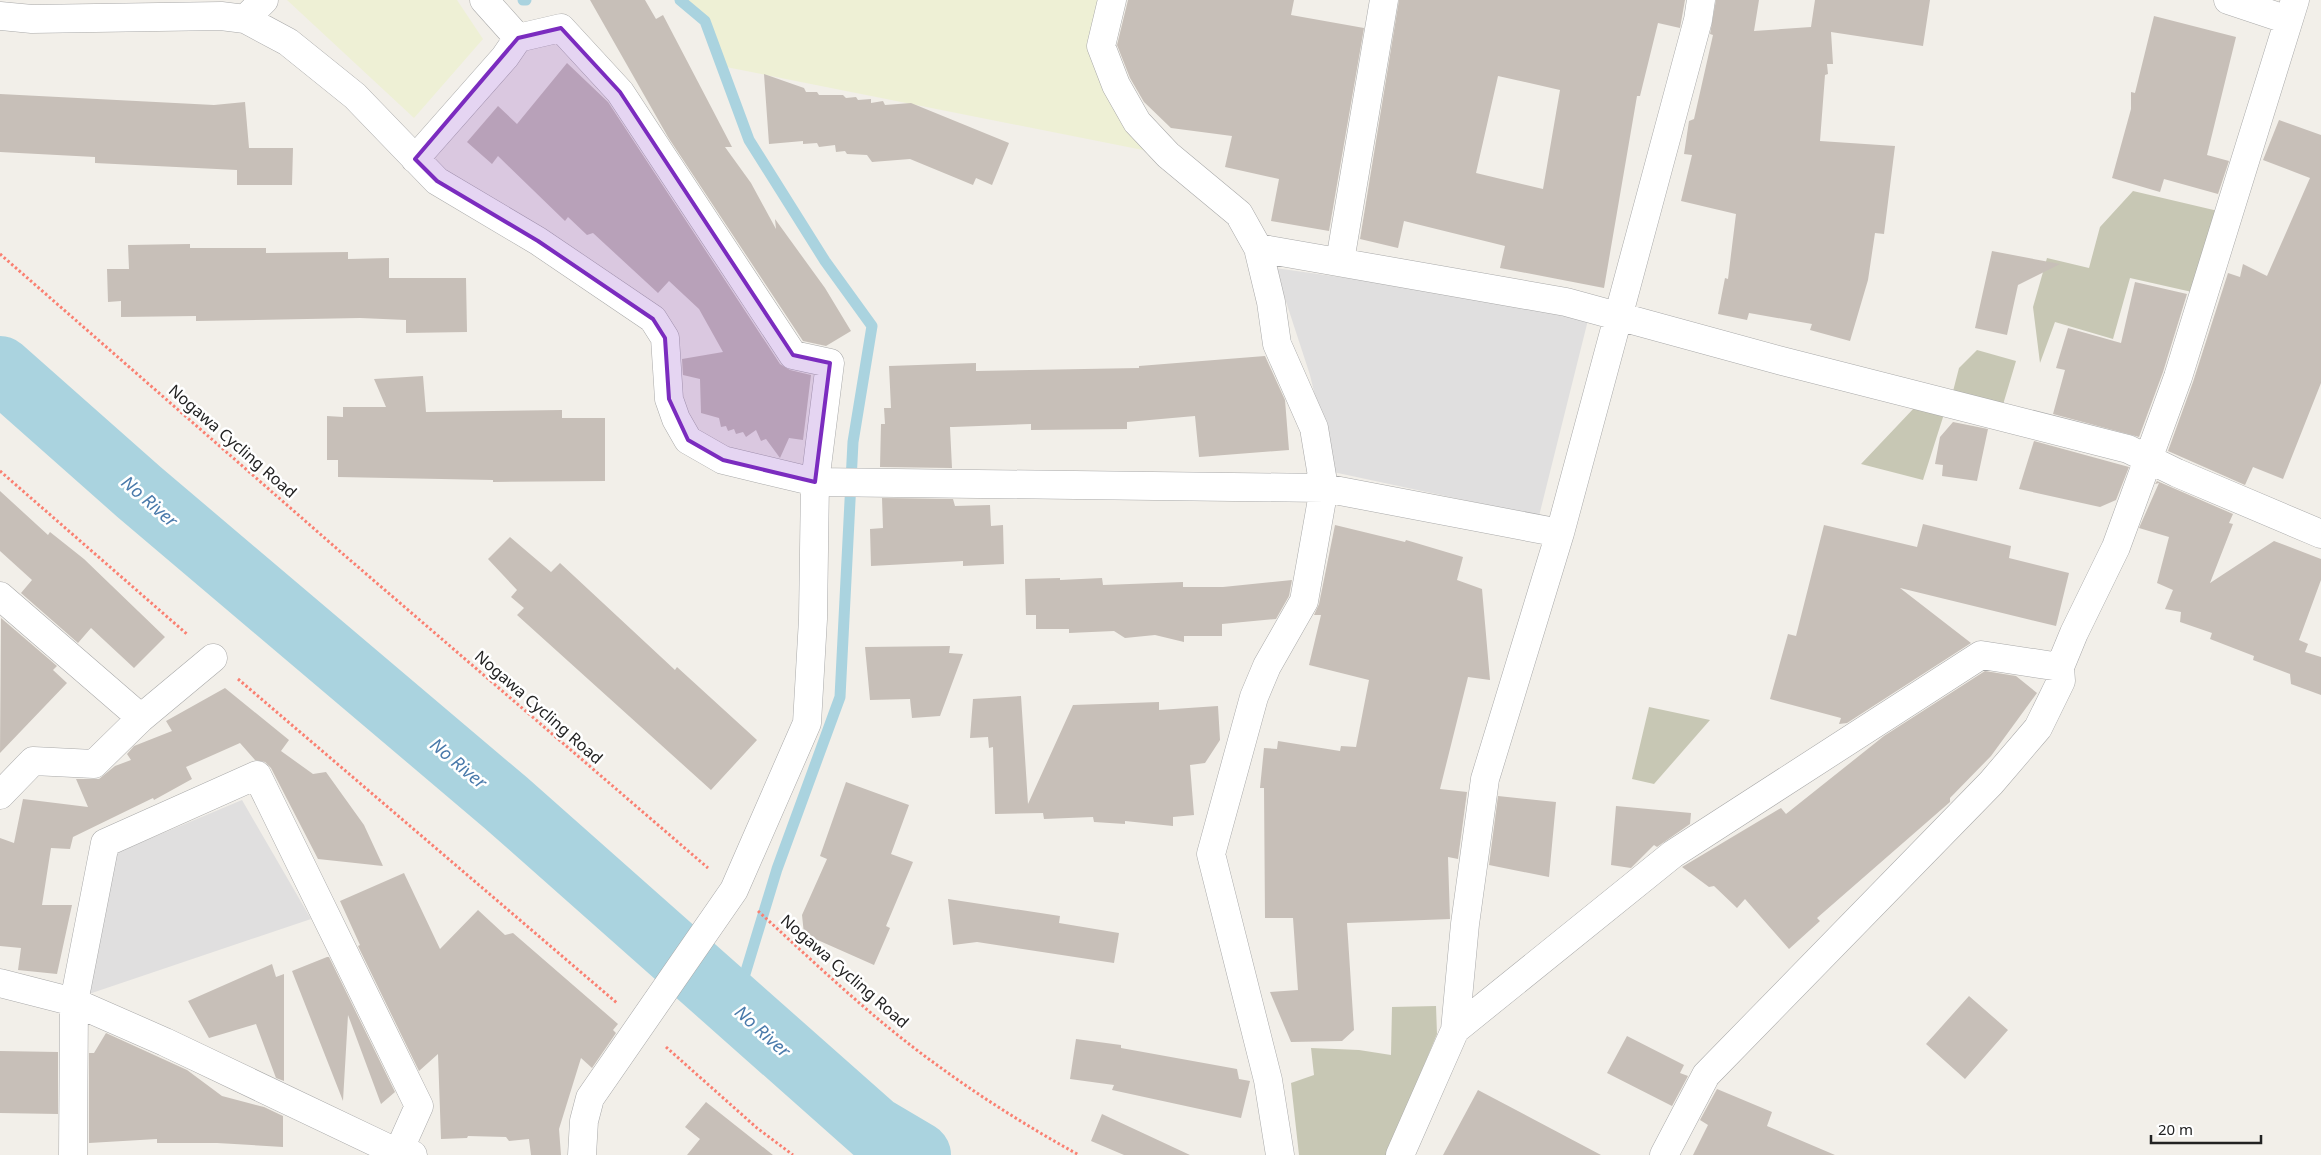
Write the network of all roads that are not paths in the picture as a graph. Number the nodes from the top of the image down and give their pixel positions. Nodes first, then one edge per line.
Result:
1 (264, 0) edge
2 (484, 0) edge
3 (1112, 0) edge
4 (1384, 0) edge
5 (1700, 0) edge
6 (2228, 0) edge
7 (2292, 10) edge
8 (0, 16) edge
9 (245, 19) junction
10 (518, 38) junction
11 (415, 159) junction
12 (1258, 248) junction
13 (1340, 261) junction
14 (1617, 317) junction
15 (2148, 460) junction
16 (815, 482) junction
17 (1324, 488) junction
18 (1560, 533) junction
19 (2321, 534) edge
20 (0, 596) edge
21 (213, 658) road end
22 (2060, 667) junction
23 (141, 718) junction
24 (0, 795) edge
25 (0, 983) edge
26 (74, 1002) junction
27 (1456, 1030) junction
28 (401, 1154) edge
29 (73, 1155) edge
30 (582, 1155) edge
31 (1280, 1155) edge
32 (1400, 1155) edge
33 (1664, 1155) edge

1 - 9 street
2 - 10 street
3 - 12 street
4 - 13 street
5 - 14 street
6 - 7 street
7 - 15 street
8 - 9 street
9 - 11 street
10 - 11 street
10 - 16 street
11 - 16 street
12 - 13 street
12 - 17 street
13 - 14 street
14 - 15 street
14 - 18 street
15 - 19 street
15 - 22 street
16 - 17 street
16 - 30 street
17 - 18 street
17 - 31 street
18 - 27 street
20 - 23 street
21 - 23 street
22 - 27 street
22 - 33 street
23 - 24 street
25 - 26 street
26 - 28 street
26 - 28 street
26 - 29 street
27 - 32 street

